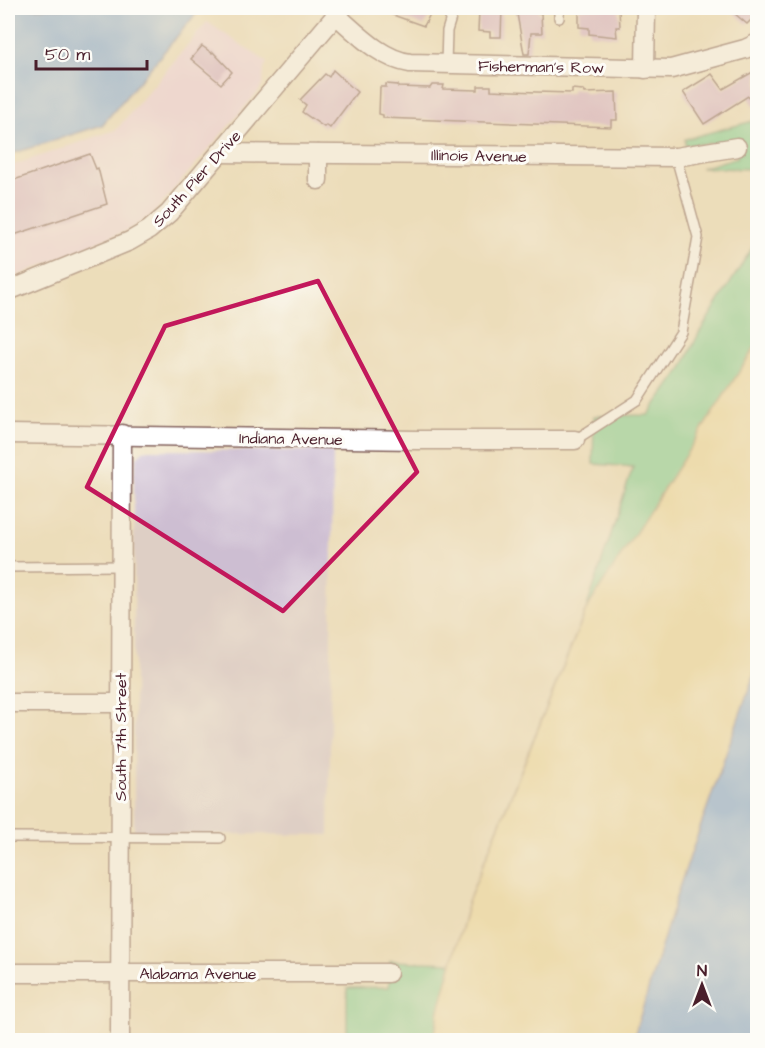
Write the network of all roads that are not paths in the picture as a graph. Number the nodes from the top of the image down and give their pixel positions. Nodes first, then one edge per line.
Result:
1 (454, 8) edge
2 (646, 8) edge
3 (339, 11) edge
4 (758, 43) edge
5 (446, 64) junction
6 (645, 69) junction
7 (737, 147) dead end
8 (220, 153) junction
9 (318, 154) junction
10 (676, 157) junction
11 (318, 180) dead end
12 (8, 291) edge
13 (8, 434) edge
14 (122, 434) junction
15 (575, 440) joint
16 (120, 566) junction
17 (8, 567) edge
18 (8, 703) edge
19 (120, 703) junction
20 (8, 837) edge
21 (120, 837) junction
22 (220, 838) dead end
23 (8, 973) edge
24 (120, 973) junction
25 (388, 973) dead end
26 (120, 1041) edge

1 - 5 lane
2 - 6 street
3 - 5 street, Fisherman's Row
3 - 8 street, South Pier Drive
4 - 6 street, Fisherman's Row
5 - 6 street, Fisherman's Row
7 - 10 street, Illinois Avenue
8 - 9 street, Illinois Avenue
8 - 12 street, South Pier Drive
9 - 10 street, Illinois Avenue
9 - 11 street
10 - 15 lane
13 - 14 street, Indiana Avenue
14 - 15 street, Indiana Avenue
14 - 16 street, South 7th Street
16 - 17 lane
16 - 19 street, South 7th Street
18 - 19 street
19 - 21 street, South 7th Street
20 - 21 lane
21 - 22 lane
21 - 24 street, South 7th Street
23 - 24 street, Alabama Avenue
24 - 25 street, Alabama Avenue
24 - 26 street, South 7th Street

